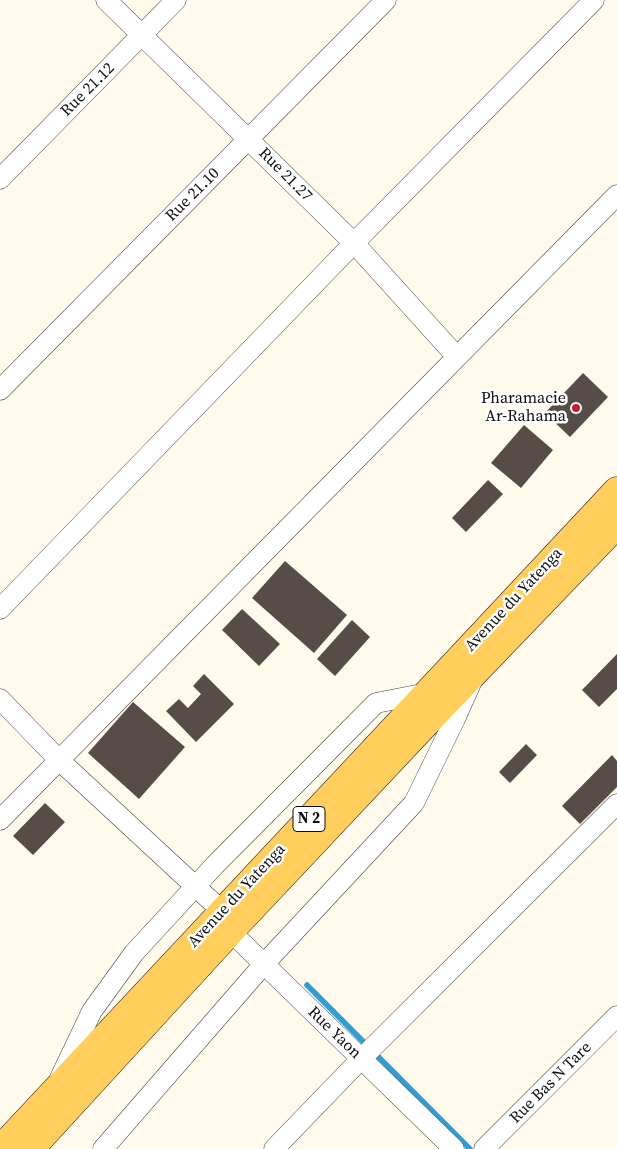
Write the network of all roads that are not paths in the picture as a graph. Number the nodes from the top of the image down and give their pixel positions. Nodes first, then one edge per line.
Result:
1 (106, 0) edge
2 (176, 0) edge
3 (386, 0) edge
4 (594, 0) edge
5 (142, 36) junction
6 (248, 139) junction
7 (0, 179) edge
8 (617, 195) edge
9 (354, 243) junction
10 (457, 357) junction
11 (0, 390) edge
12 (617, 491) edge
13 (617, 524) edge
14 (0, 609) edge
15 (477, 670) junction
16 (427, 693) junction
17 (0, 699) edge
18 (59, 760) junction
19 (617, 804) edge
20 (0, 820) edge
21 (195, 886) junction
22 (226, 921) junction
23 (264, 964) junction
24 (617, 1016) edge
25 (361, 1059) junction
26 (52, 1095) junction
27 (1, 1149) edge
28 (30, 1149) edge
29 (103, 1149) edge
30 (274, 1149) edge
31 (454, 1149) edge
32 (484, 1149) edge

1 - 5 street, Rue 21.27
2 - 5 street, Rue 21.12
3 - 6 street, Rue 21.10
4 - 9 street
5 - 6 street, Rue 21.27
5 - 7 street, Rue 21.12
6 - 9 street, Rue 21.27
6 - 11 street, Rue 21.10
8 - 10 street
9 - 10 street, Rue 21.27
9 - 14 street
10 - 18 street
12 - 16 main road, Avenue du Yatenga / N 2
13 - 15 main road, Avenue du Yatenga / N 2
15 - 22 main road, Avenue du Yatenga / N 2
15 - 23 street
16 - 21 street
16 - 22 main road, Avenue du Yatenga / N 2
17 - 18 street, Rue Yaon
18 - 20 street
18 - 21 street, Rue Yaon
19 - 25 street
21 - 22 street, Rue Yaon
21 - 26 street
22 - 23 street, Rue Yaon
22 - 26 main road, Avenue du Yatenga / N 2
22 - 28 main road, Avenue du Yatenga / N 2
23 - 25 street, Rue Yaon
23 - 29 street
24 - 32 street, Rue Bas N Tare
25 - 30 street
25 - 31 street, Rue Yaon
26 - 27 main road, Avenue du Yatenga / N 2

